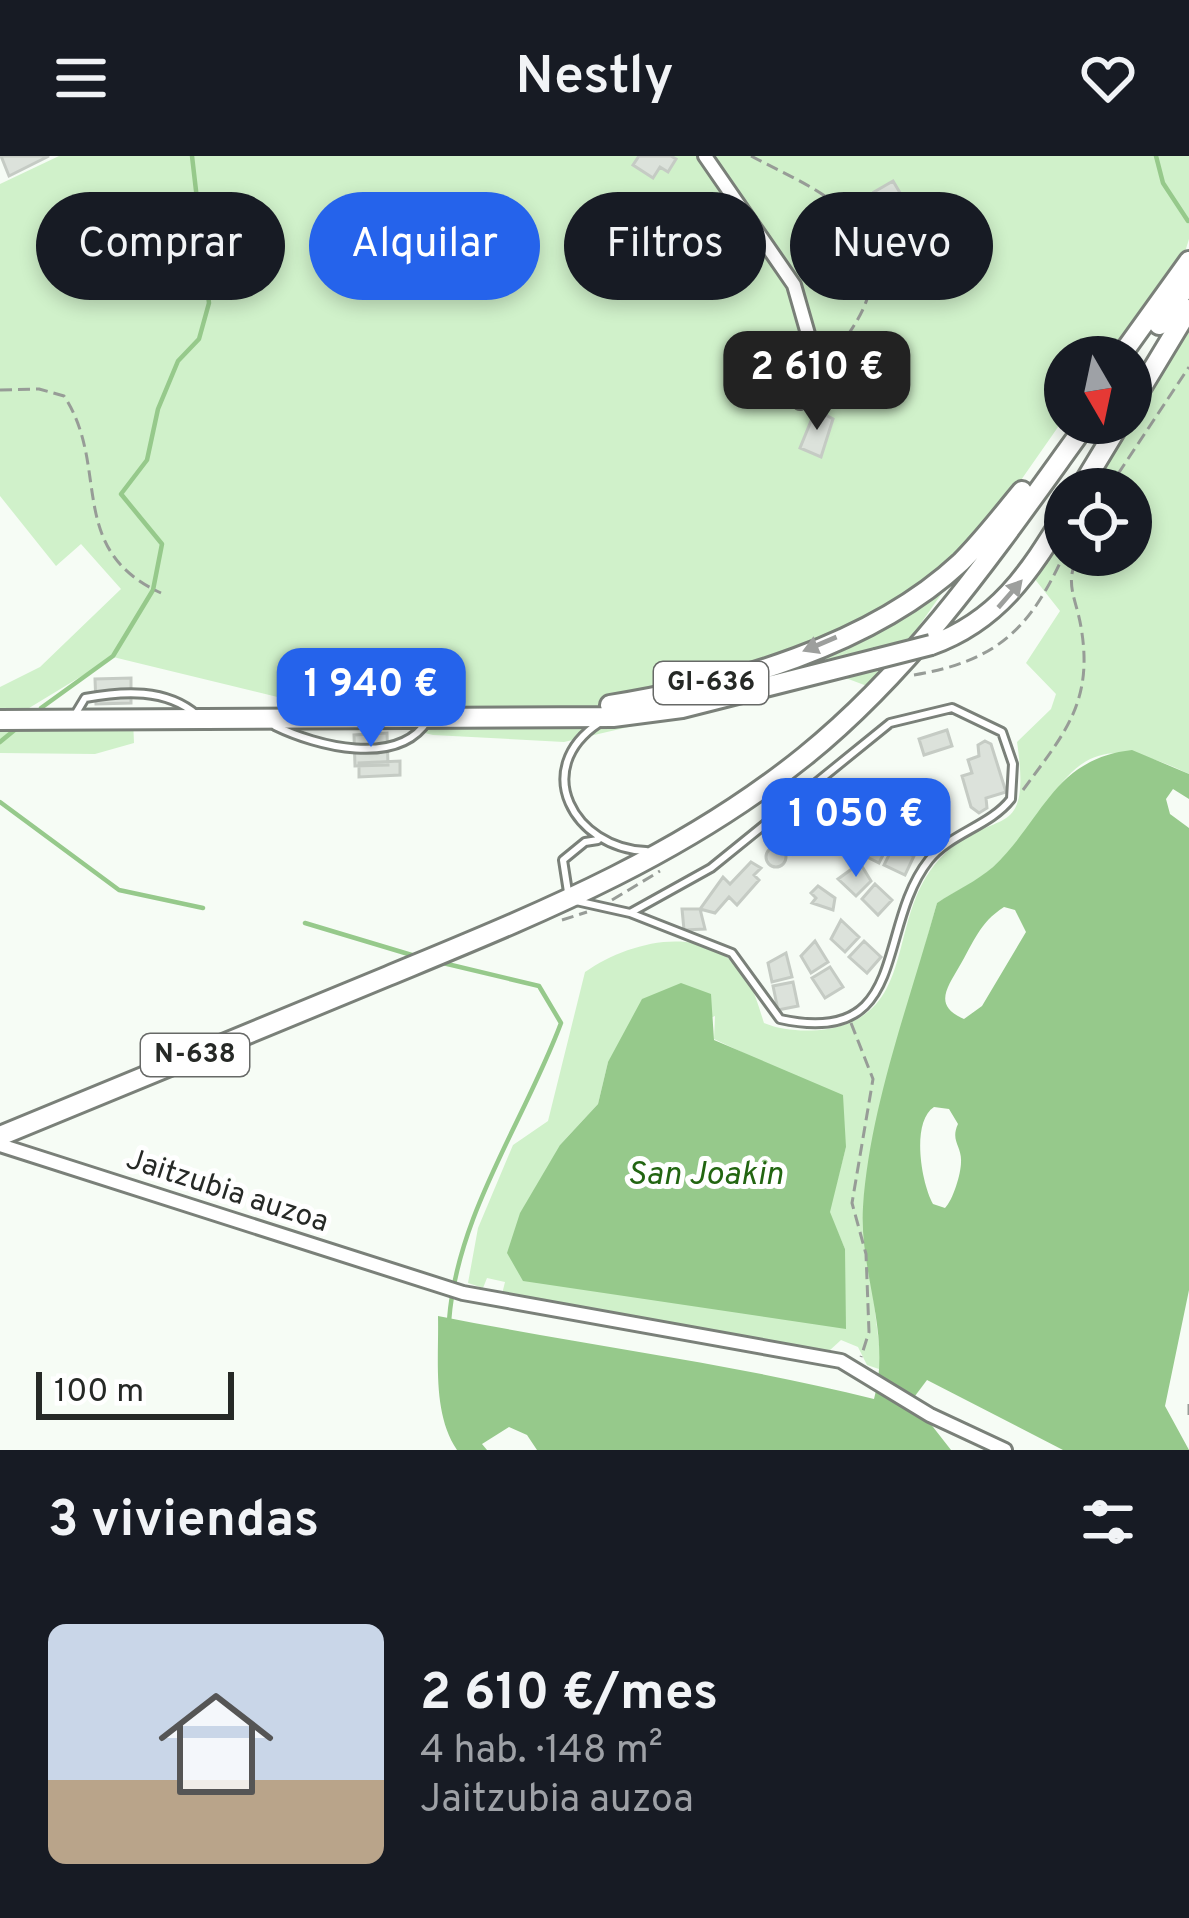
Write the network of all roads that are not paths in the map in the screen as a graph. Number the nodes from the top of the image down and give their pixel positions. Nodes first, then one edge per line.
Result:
1 (705, 156) edge
2 (1189, 261) edge
3 (1189, 283) edge
4 (1189, 309) edge
5 (1135, 336) edge
6 (1150, 336) edge
7 (1152, 370) edge
8 (800, 402) dead end
9 (1058, 444) edge
10 (1071, 444) edge
11 (1041, 468) junction
12 (1010, 527) junction
13 (1044, 545) edge
14 (480, 714) junction
15 (430, 715) junction
16 (255, 717) junction
17 (613, 717) junction
18 (0, 720) edge
19 (598, 840) junction
20 (674, 848) junction
21 (572, 899) junction
22 (630, 913) junction
23 (0, 1140) edge
24 (1005, 1450) edge

1 - 8 street
2 - 5 main road
3 - 6 main road
4 - 7 main road
9 - 11 main road, GI-636
10 - 12 main road, N-638
11 - 12 main road, N-638
11 -> 14 main road, GI-636
12 - 20 main road, N-638
17 -> 13 main road, GI-636, bridge
14 - 15 main road, GI-636
14 - 17 main road, GI-636
15 - 16 main road, GI-636
15 - 16 lane
16 - 18 main road, GI-636
17 - 19 lane
19 - 20 lane
19 - 21 lane
20 - 21 main road, N-638
21 - 22 lane
21 - 23 main road, N-638
22 - 22 lane
23 - 24 street, Jaitzubia auzoa

